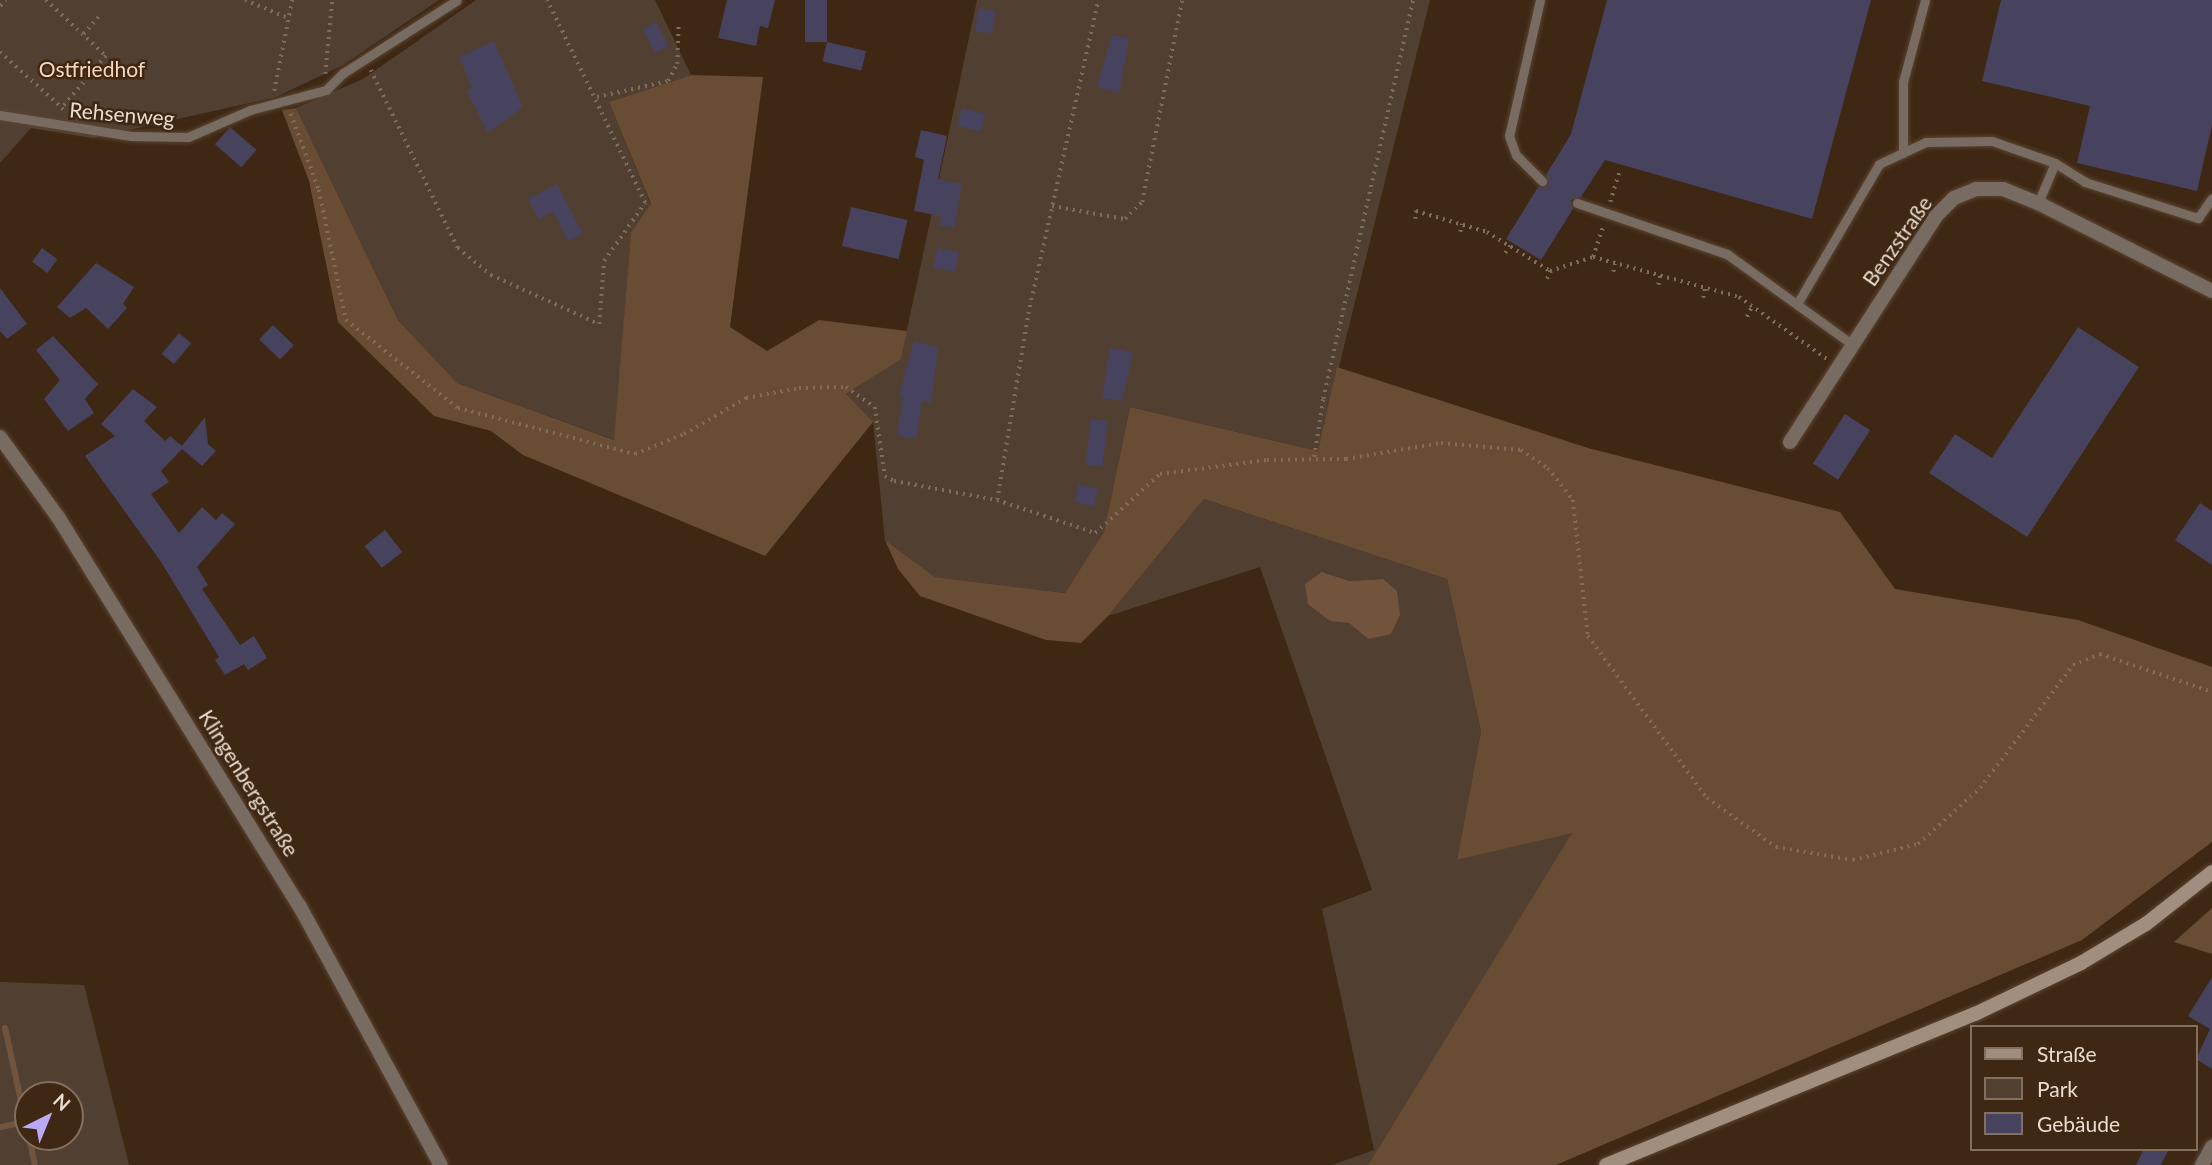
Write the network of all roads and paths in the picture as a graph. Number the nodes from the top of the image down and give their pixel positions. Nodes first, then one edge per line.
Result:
1 (6, 0) edge
2 (46, 0) edge
3 (245, 0) edge
4 (292, 0) edge
5 (332, 0) edge
6 (457, 0) edge
7 (547, 0) edge
8 (1098, 0) edge
9 (1182, 0) edge
10 (1413, 0) edge
11 (1540, 0) edge
12 (1925, 0) edge
13 (0, 6) edge
14 (101, 15) dead end
15 (288, 18) junction
16 (678, 26) dead end
17 (83, 34) junction
18 (0, 52) edge
19 (365, 59) junction
20 (326, 90) junction
21 (274, 92) dead end
22 (597, 97) junction
23 (287, 103) junction
24 (61, 108) junction
25 (0, 115) edge
26 (64, 128) junction
27 (1903, 153) junction
28 (2055, 163) junction
29 (1620, 170) dead end
30 (1542, 181) dead end
31 (1613, 193) dead end
32 (2212, 198) edge
33 (1577, 203) dead end
34 (2038, 203) junction
35 (1052, 205) junction
36 (1606, 215) junction
37 (1415, 219) dead end
38 (1462, 225) junction
39 (1460, 232) dead end
40 (1510, 246) junction
41 (1505, 253) dead end
42 (1593, 257) junction
43 (1615, 264) junction
44 (1550, 271) junction
45 (1613, 272) dead end
46 (1660, 276) junction
47 (1547, 279) dead end
48 (1658, 285) dead end
49 (1705, 288) junction
50 (2212, 291) edge
51 (1703, 298) dead end
52 (1797, 304) junction
53 (1752, 306) junction
54 (1746, 317) dead end
55 (1853, 344) junction
56 (1838, 366) junction
57 (0, 437) edge
58 (1790, 442) dead end
59 (1314, 457) junction
60 (997, 500) junction
61 (2212, 692) edge
62 (2212, 872) edge
63 (2212, 1147) edge
64 (441, 1165) edge
65 (1606, 1165) edge
66 (2202, 1165) edge

1 - 13 path
2 - 17 path
3 - 15 path
4 - 15 path
5 - 20 path
6 - 19 lane, Rehsenweg
7 - 22 path
8 - 35 path
9 - 35 path
10 - 59 path
11 - 30 lane
12 - 27 lane
14 - 17 path
15 - 21 path
16 - 22 path
17 - 24 path
18 - 24 path
19 - 20 lane, Rehsenweg
19 - 22 path
20 - 23 lane, Rehsenweg
23 - 26 lane, Rehsenweg
23 - 60 path
24 - 26 path
25 - 26 lane, Rehsenweg
27 - 28 lane
27 - 52 lane
28 - 32 lane
28 - 34 lane
29 - 31 path
33 - 36 lane
34 - 50 street, Benzstraße
34 - 55 street, Benzstraße
35 - 60 path
36 - 42 path
36 - 52 lane
37 - 38 path
38 - 39 path
38 - 40 path
40 - 41 path
40 - 44 path
42 - 43 path
42 - 44 path
43 - 45 path
43 - 46 path
44 - 47 path
46 - 48 path
46 - 49 path
49 - 51 path
49 - 53 path
52 - 55 lane
53 - 54 path
53 - 56 path
55 - 56 street, Benzstraße
56 - 58 street, Benzstraße
57 - 64 street, Klingenbergstraße
59 - 60 path
59 - 61 path
62 - 65 main road
63 - 66 street

